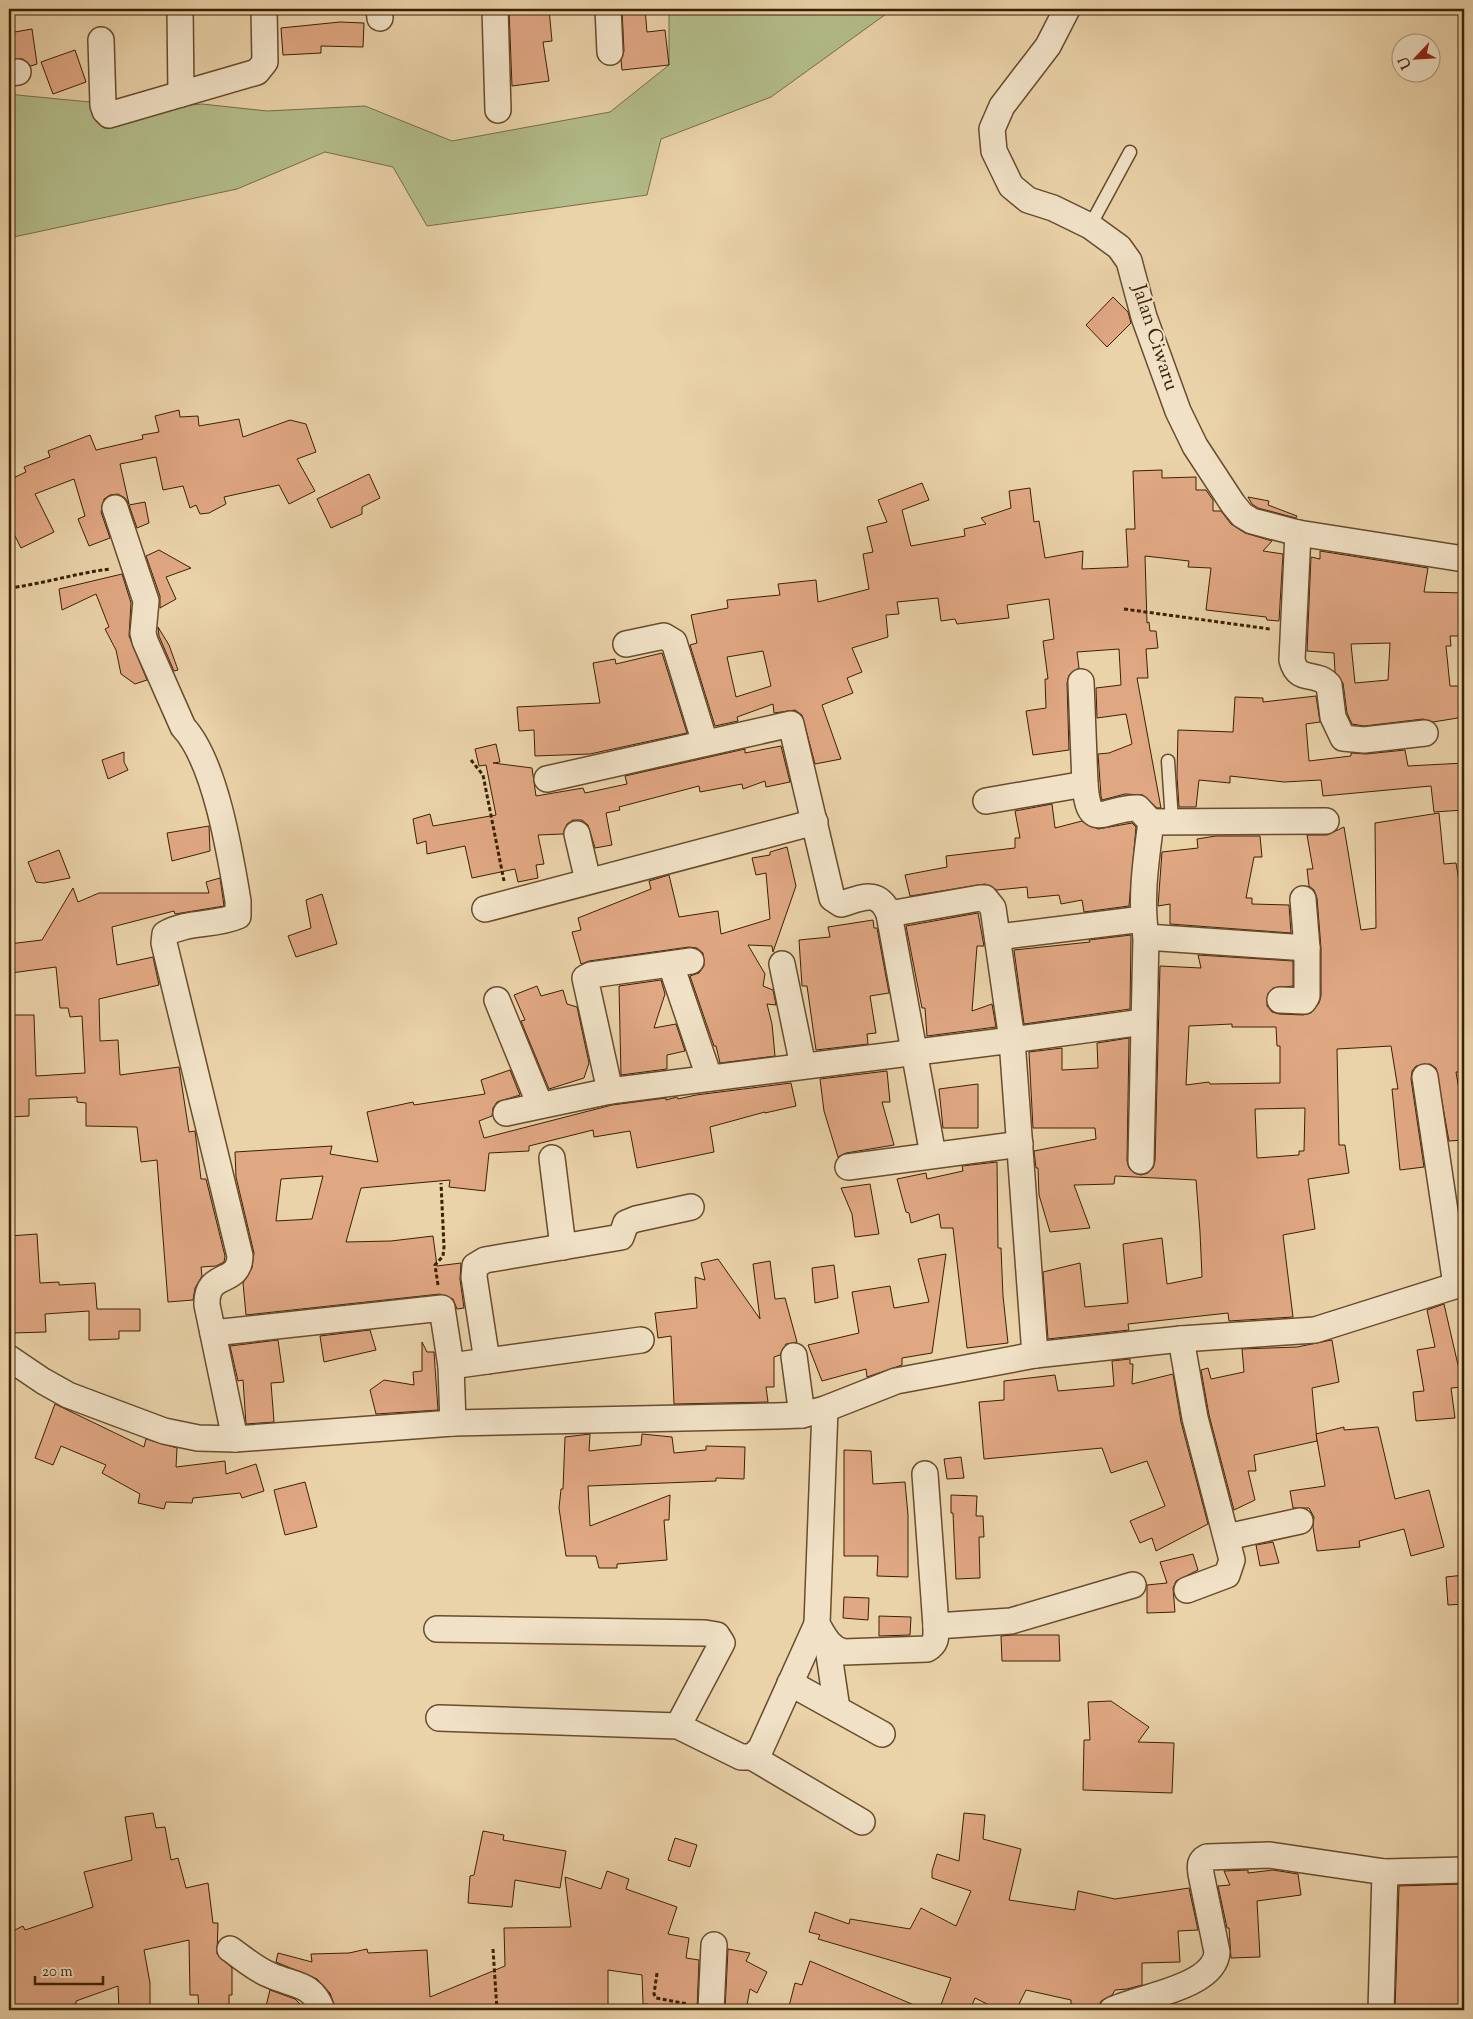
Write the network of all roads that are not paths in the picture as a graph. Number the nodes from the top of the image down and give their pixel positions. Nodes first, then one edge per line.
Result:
1 (180, 9) edge
2 (264, 9) edge
3 (495, 9) edge
4 (608, 9) edge
5 (1067, 9) edge
6 (101, 40) dead end
7 (610, 52) dead end
8 (181, 94) junction
9 (498, 110) dead end
10 (1130, 152) dead end
11 (1090, 226) junction
12 (115, 508) dead end
13 (1298, 532) junction
14 (1464, 559) edge
15 (626, 644) dead end
16 (1081, 682) dead end
17 (1425, 733) dead end
18 (705, 743) junction
19 (1168, 761) dead end
20 (547, 778) dead end
21 (1085, 784) junction
22 (986, 801) dead end
23 (1161, 821) junction
24 (814, 822) junction
25 (1326, 822) dead end
26 (577, 834) dead end
27 (588, 882) junction
28 (1303, 899) dead end
29 (497, 906) road end
30 (888, 914) junction
31 (1145, 928) junction
32 (998, 937) junction
33 (1307, 948) junction
34 (782, 964) dead end
35 (497, 1000) dead end
36 (1280, 1000) dead end
37 (1143, 1022) junction
38 (1012, 1040) junction
39 (916, 1053) junction
40 (803, 1066) junction
41 (708, 1077) junction
42 (1425, 1077) dead end
43 (610, 1091) junction
44 (540, 1105) junction
45 (506, 1113) dead end
46 (1020, 1144) junction
47 (933, 1155) junction
48 (552, 1158) dead end
49 (1141, 1161) dead end
50 (848, 1167) dead end
51 (691, 1207) dead end
52 (563, 1247) junction
53 (1460, 1284) edge
54 (213, 1333) junction
55 (641, 1340) dead end
56 (1181, 1340) junction
57 (794, 1356) dead end
58 (1035, 1356) junction
59 (9, 1358) edge
60 (488, 1361) junction
61 (451, 1366) junction
62 (814, 1412) junction
63 (453, 1423) junction
64 (235, 1440) junction
65 (925, 1474) dead end
66 (1300, 1521) dead end
67 (1227, 1537) junction
68 (1133, 1585) dead end
69 (1187, 1590) dead end
70 (936, 1626) junction
71 (437, 1629) dead end
72 (822, 1633) junction
73 (790, 1683) junction
74 (837, 1709) junction
75 (439, 1718) dead end
76 (678, 1726) junction
77 (882, 1734) dead end
78 (752, 1757) junction
79 (862, 1822) dead end
80 (1464, 1870) edge
81 (1385, 1872) junction
82 (714, 1945) dead end
83 (230, 1949) dead end
84 (711, 2009) edge
85 (322, 2010) edge
86 (1112, 2010) edge
87 (1381, 2010) edge

1 - 8 street
2 - 8 street
3 - 9 street
4 - 7 street
5 - 11 street, Jalan Ciwaru
6 - 8 street
10 - 11 lane
11 - 13 street, Jalan Ciwaru
12 - 54 street
13 - 14 street, Jalan Ciwaru
13 - 17 street
15 - 18 street
16 - 21 street
18 - 20 street
18 - 24 street
19 - 23 lane
21 - 22 street
21 - 23 street
23 - 25 street
23 - 31 street
24 - 27 street
24 - 30 street
26 - 27 street
27 - 29 street
28 - 33 street
30 - 32 street
30 - 39 street
31 - 32 street
31 - 33 street
31 - 37 street
32 - 38 street
33 - 36 street
34 - 40 street
35 - 44 street
37 - 38 street
37 - 49 street
38 - 39 street
38 - 46 street
39 - 40 street
39 - 47 street
40 - 41 street
41 - 43 street
41 - 43 street
42 - 53 street
43 - 44 street
44 - 45 street
46 - 47 street
46 - 58 street
47 - 50 street
48 - 52 street
51 - 52 street
52 - 60 street
53 - 56 street
54 - 61 street
54 - 64 street
55 - 60 street
56 - 58 street
56 - 67 street
57 - 62 street
58 - 62 street
59 - 64 street
60 - 61 street
61 - 63 street
62 - 63 street
62 - 72 street
63 - 64 street
65 - 70 street
66 - 67 street
67 - 69 street
68 - 70 street
70 - 72 street
71 - 76 street
72 - 73 street
72 - 74 street
73 - 74 street
73 - 78 street
74 - 77 street
75 - 76 street
76 - 78 street
78 - 79 street
80 - 81 street
81 - 86 street
81 - 87 street
82 - 84 street
83 - 85 street

